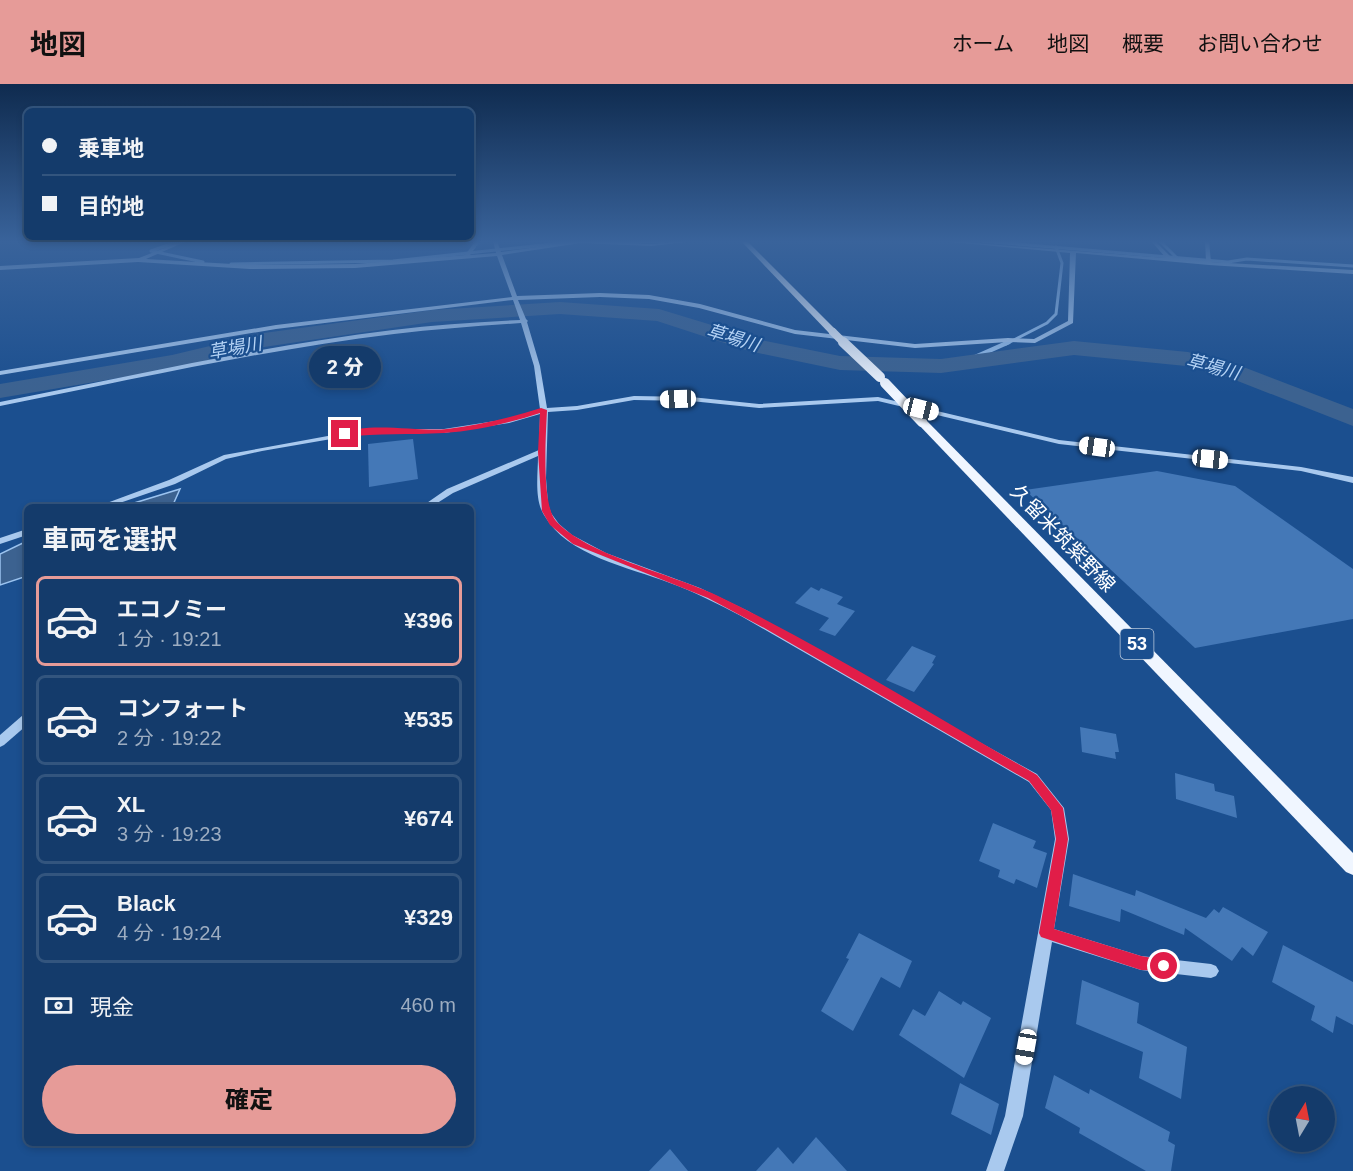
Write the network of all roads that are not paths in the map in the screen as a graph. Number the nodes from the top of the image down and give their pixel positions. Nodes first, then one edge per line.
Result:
1 (514, 292) edge
2 (794, 292) edge
3 (1072, 292) edge
4 (517, 299) junction
5 (524, 320) junction
6 (0, 373) edge
7 (0, 404) edge
8 (543, 410) junction
9 (541, 452) junction
10 (1353, 480) edge
11 (108, 504) edge
12 (430, 504) edge
13 (24, 533) edge
14 (0, 541) edge
15 (24, 721) edge
16 (0, 742) edge
17 (1353, 866) edge
18 (1046, 933) junction
19 (1210, 970) dead end
20 (995, 1171) edge

1 - 4 street
2 - 17 main road, 久留米筑紫野線 / 53, bridge
3 - 4 street
4 - 5 street
4 - 6 street
5 - 7 street
5 - 8 street
8 - 9 street
8 - 10 street
8 - 11 street
9 - 12 street
9 - 18 street
13 - 14 street
15 - 16 street
18 - 19 street
18 - 20 street

